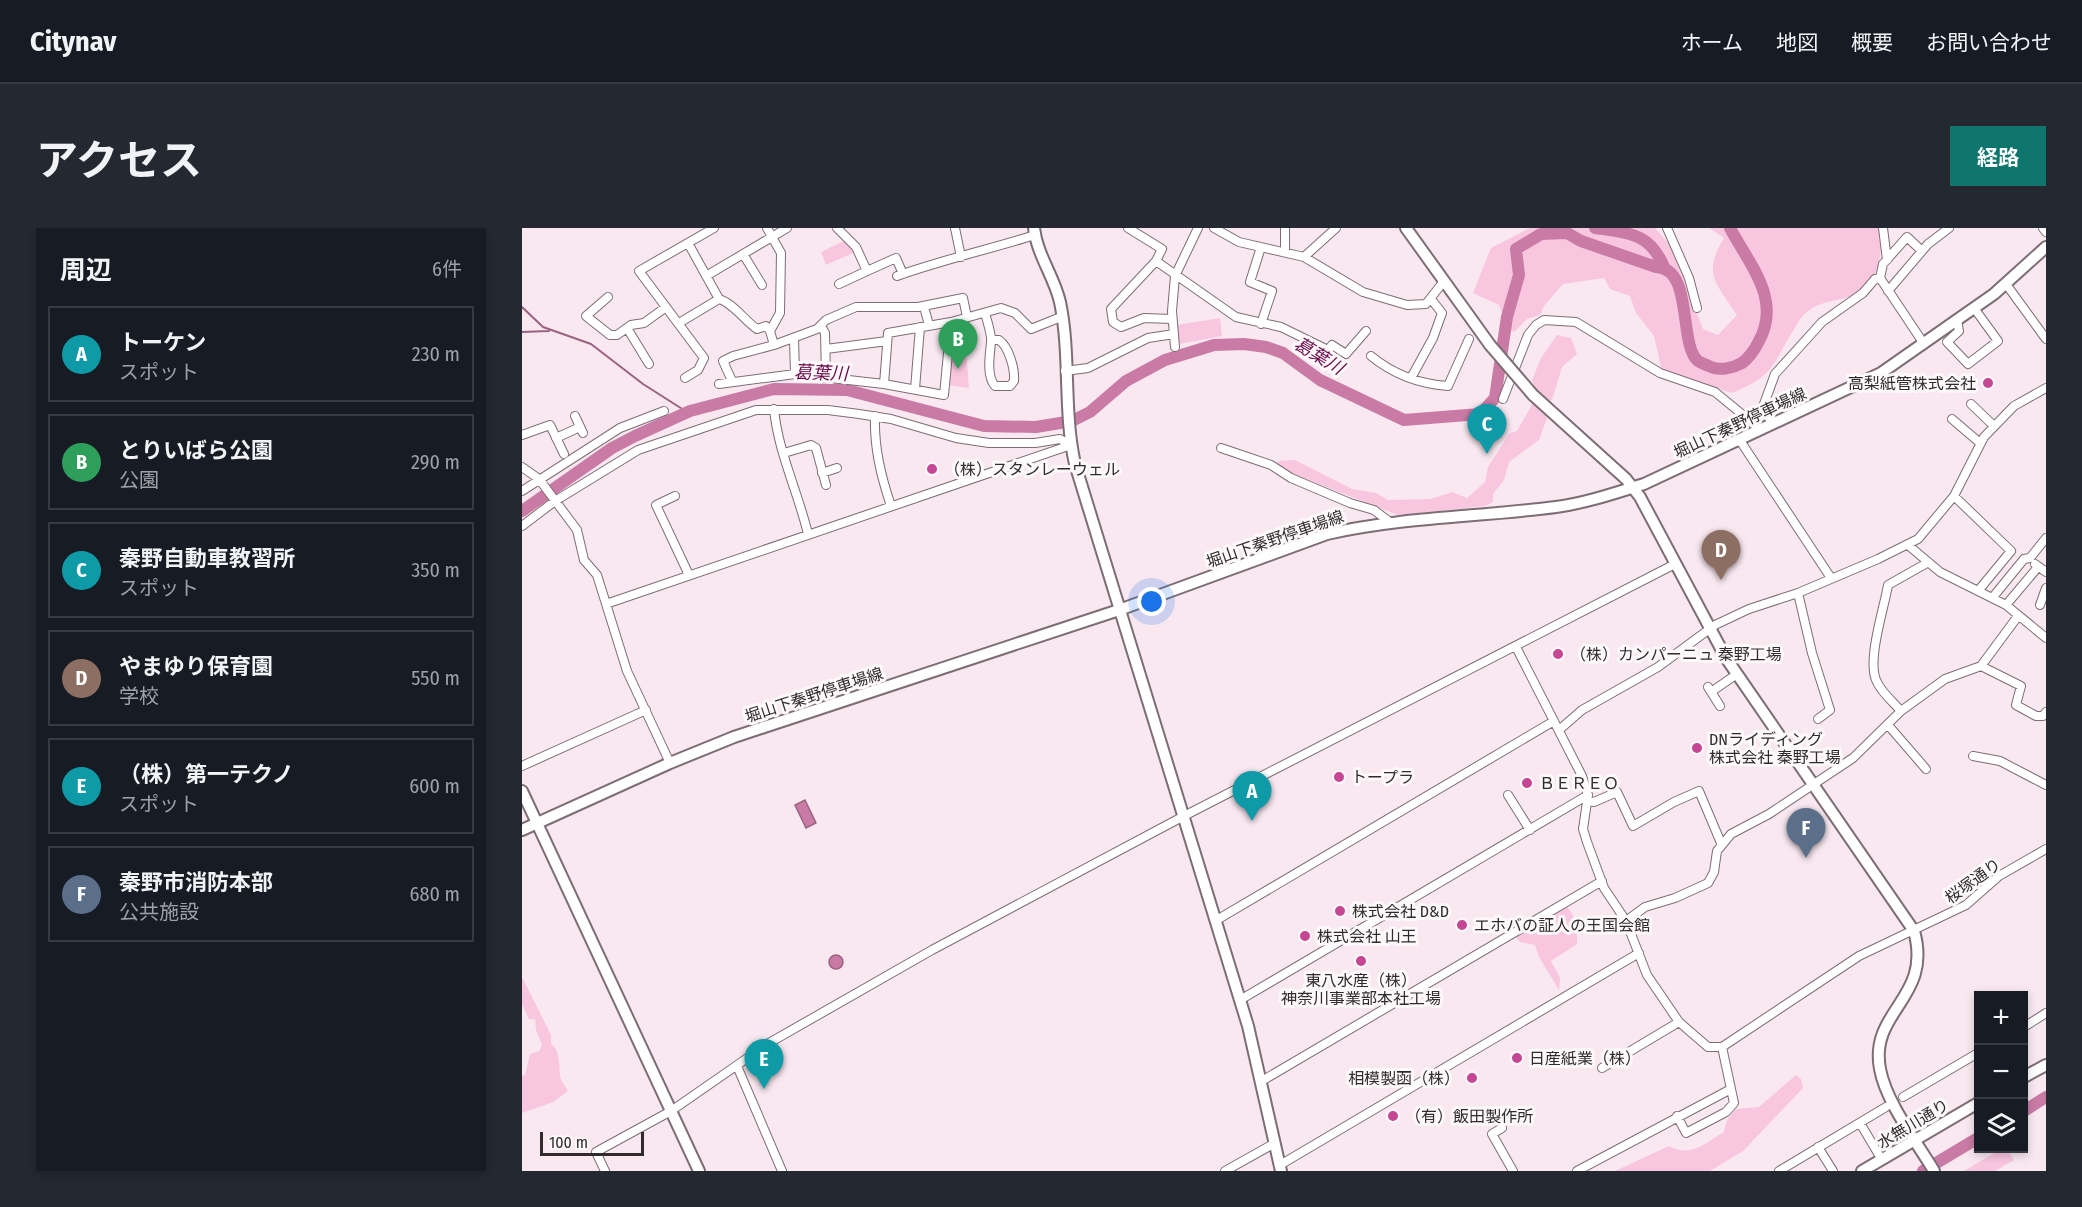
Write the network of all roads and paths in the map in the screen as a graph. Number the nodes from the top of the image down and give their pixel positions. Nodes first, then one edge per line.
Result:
1 (714, 228) edge
2 (767, 228) edge
3 (787, 228) edge
4 (837, 228) edge
5 (955, 228) edge
6 (1128, 228) edge
7 (1198, 228) edge
8 (1214, 228) edge
9 (1285, 228) edge
10 (1336, 228) edge
11 (1406, 228) edge
12 (1667, 228) edge
13 (1882, 228) edge
14 (1949, 228) edge
15 (2043, 228) edge
16 (1034, 232) edge
17 (2046, 232) edge
18 (772, 237) junction
19 (688, 243) junction
20 (1261, 247) junction
21 (2046, 247) edge
22 (1285, 251) junction
23 (1922, 251) junction
24 (742, 254) junction
25 (962, 257) junction
26 (1304, 257) junction
27 (1887, 260) junction
28 (1156, 261) junction
29 (867, 271) junction
30 (706, 276) junction
31 (1175, 276) junction
32 (1880, 278) junction
33 (1444, 281) junction
34 (839, 284) dead end
35 (2007, 284) junction
36 (762, 285) dead end
37 (1888, 291) junction
38 (608, 297) dead end
39 (719, 299) junction
40 (1431, 300) junction
41 (924, 307) junction
42 (666, 308) junction
43 (1698, 308) dead end
44 (1974, 308) junction
45 (985, 313) junction
46 (967, 317) junction
47 (1061, 317) junction
48 (1172, 320) junction
49 (1957, 320) junction
50 (951, 322) junction
51 (679, 323) junction
52 (1261, 324) junction
53 (929, 325) junction
54 (821, 326) junction
55 (920, 327) junction
56 (627, 328) junction
57 (770, 331) junction
58 (1366, 331) dead end
59 (1174, 334) junction
60 (794, 338) junction
61 (1469, 339) dead end
62 (2046, 339) edge
63 (992, 340) junction
64 (887, 341) junction
65 (1924, 344) junction
66 (774, 345) junction
67 (1175, 347) dead end
68 (826, 349) junction
69 (1371, 356) dead end
70 (649, 364) dead end
71 (1065, 371) junction
72 (795, 374) junction
73 (826, 376) junction
74 (685, 378) dead end
75 (1411, 378) junction
76 (732, 381) junction
77 (719, 384) dead end
78 (884, 384) junction
79 (2046, 388) edge
80 (915, 389) junction
81 (1503, 399) dead end
82 (1971, 404) dead end
83 (774, 409) junction
84 (664, 411) dead end
85 (575, 416) dead end
86 (875, 416) junction
87 (1952, 419) dead end
88 (1773, 423) junction
89 (1994, 426) junction
90 (1761, 429) junction
91 (522, 435) edge
92 (556, 438) junction
93 (1739, 439) junction
94 (1070, 442) junction
95 (1980, 443) junction
96 (1221, 448) dead end
97 (784, 453) junction
98 (564, 454) dead end
99 (523, 468) edge
100 (837, 468) dead end
101 (822, 473) junction
102 (539, 480) junction
103 (825, 485) dead end
104 (1633, 488) junction
105 (522, 491) edge
106 (675, 496) dead end
107 (1954, 496) junction
108 (555, 501) junction
109 (891, 506) junction
110 (1391, 523) junction
111 (522, 526) edge
112 (808, 534) junction
113 (2046, 538) edge
114 (1908, 545) junction
115 (2030, 558) junction
116 (1927, 563) junction
117 (1675, 564) junction
118 (2038, 567) junction
119 (2046, 572) edge
120 (689, 575) junction
121 (1832, 578) junction
122 (2046, 588) edge
123 (1978, 591) junction
124 (1797, 593) junction
125 (1993, 597) junction
126 (606, 604) junction
127 (2007, 605) junction
128 (2040, 605) dead end
129 (1119, 610) junction
130 (2021, 616) junction
131 (1711, 630) junction
132 (2046, 638) edge
133 (1516, 647) junction
134 (1981, 666) junction
135 (1737, 674) junction
136 (1720, 706) dead end
137 (646, 710) junction
138 (1901, 711) junction
139 (2046, 712) edge
140 (1818, 719) dead end
141 (1554, 721) junction
142 (1888, 725) junction
143 (1559, 730) junction
144 (1973, 756) dead end
145 (670, 762) junction
146 (522, 766) edge
147 (1926, 769) dead end
148 (1814, 784) junction
149 (2046, 785) edge
150 (522, 791) edge
151 (1508, 795) dead end
152 (1588, 798) junction
153 (1184, 816) junction
154 (538, 825) junction
155 (522, 830) edge
156 (1530, 830) junction
157 (1721, 843) junction
158 (2046, 849) edge
159 (1602, 881) junction
160 (1215, 921) junction
161 (1626, 921) junction
162 (1914, 931) junction
163 (1639, 953) junction
164 (1240, 1000) junction
165 (2046, 1013) edge
166 (1679, 1022) junction
167 (2028, 1024) edge
168 (1722, 1047) junction
169 (1974, 1055) edge
170 (2046, 1065) edge
171 (737, 1066) junction
172 (1602, 1068) dead end
173 (2028, 1075) edge
174 (1260, 1082) junction
175 (1731, 1089) junction
176 (1903, 1097) dead end
177 (1974, 1106) edge
178 (1886, 1107) dead end
179 (671, 1111) junction
180 (1677, 1116) junction
181 (1860, 1123) junction
182 (1502, 1128) dead end
183 (1275, 1143) junction
184 (1917, 1143) junction
185 (1818, 1147) junction
186 (1882, 1160) junction
187 (1281, 1168) edge
188 (605, 1171) edge
189 (699, 1171) edge
190 (782, 1171) edge
191 (1225, 1171) edge
192 (1513, 1171) edge
193 (1577, 1171) edge
194 (1779, 1171) edge
195 (1833, 1171) edge
196 (1862, 1171) edge
197 (1934, 1171) edge

1 - 19 street
2 - 18 street
3 - 18 street
4 - 29 street
5 - 25 street
6 - 28 street
7 - 31 street
8 - 20 street
9 - 22 street
10 - 26 street
11 - 33 street
12 - 43 street
13 - 27 street
14 - 23 street
15 - 17 street
16 - 25 street
16 - 47 street
18 - 24 street
18 - 57 street
19 - 30 street
19 - 42 street
20 - 22 street
20 - 52 street
21 - 35 street, 堀山下秦野停車場線
22 - 26 street
23 - 27 street
23 - 37 street
24 - 30 street
24 - 36 street
25 - 29 street
26 - 40 street
27 - 32 street
28 - 31 street
28 - 48 street
29 - 34 street
30 - 39 street
31 - 48 street
31 - 52 street
32 - 37 street
32 - 88 street
33 - 40 street
33 - 104 street, bridge
35 - 44 street, 堀山下秦野停車場線
35 - 62 street
37 - 65 street
38 - 56 street
39 - 51 street
39 - 57 street
40 - 75 street
41 - 46 street
41 - 53 street
41 - 54 street
42 - 51 street
42 - 56 street
44 - 49 street, 堀山下秦野停車場線
44 - 49 street
45 - 46 street
45 - 47 street
45 - 63 street
46 - 50 street
47 - 71 street
48 - 59 street
49 - 65 street, 堀山下秦野停車場線
50 - 53 street
50 - 80 street
51 - 74 street
52 - 58 street
53 - 55 street
54 - 60 street
54 - 68 street
55 - 64 street
55 - 80 street
56 - 70 street
57 - 66 street
59 - 67 street
59 - 71 street
60 - 66 street
60 - 72 street
61 - 75 street
63 - 63 street
64 - 68 street
64 - 78 street
65 - 88 street, 堀山下秦野停車場線
66 - 76 street
68 - 73 street
69 - 75 street
71 - 94 street
72 - 73 street
72 - 76 street
73 - 78 street
76 - 77 street
78 - 80 street
79 - 89 street
81 - 90 street
82 - 89 street
83 - 86 street
83 - 97 street
83 - 108 street
84 - 102 street
85 - 92 street
86 - 94 street
86 - 109 street
87 - 95 street
88 - 90 street, 堀山下秦野停車場線
89 - 95 street
90 - 93 street, 堀山下秦野停車場線
91 - 92 street
92 - 98 street
93 - 104 street, 堀山下秦野停車場線
93 - 121 street
94 - 109 street
94 - 129 street
95 - 107 street
96 - 110 street
97 - 101 street
97 - 112 street
99 - 102 street
100 - 101 street
101 - 103 street
102 - 105 street
102 - 108 street
104 - 110 street, 堀山下秦野停車場線
104 - 117 street
106 - 120 street
107 - 114 street
107 - 123 street
108 - 111 street
108 - 126 street
109 - 112 street
110 - 129 street, 堀山下秦野停車場線
112 - 120 street
113 - 115 street
114 - 116 street
114 - 121 street
115 - 118 street
115 - 125 street
116 - 123 street
116 - 138 street
117 - 131 street
117 - 133 street
118 - 119 street
118 - 127 street
120 - 126 street
121 - 124 street
122 - 128 street
123 - 125 street
124 - 131 street
124 - 140 street
125 - 127 street
126 - 137 street
127 - 130 street
129 - 145 street, 堀山下秦野停車場線
129 - 153 street
130 - 132 street
130 - 134 street
131 - 135 street
131 - 143 street
133 - 141 street
133 - 153 street
134 - 138 street
134 - 139 street
135 - 136 street
135 - 148 street
137 - 145 street
137 - 146 street
138 - 142 street
141 - 143 street
141 - 160 street
142 - 147 street
142 - 148 street
143 - 152 street
144 - 149 street
145 - 154 street, 堀山下秦野停車場線
148 - 157 street
148 - 162 street
150 - 154 street
151 - 156 street
152 - 156 street
152 - 157 street
152 - 159 street
153 - 160 street
153 - 171 street
154 - 155 street, 堀山下秦野停車場線
154 - 179 street
156 - 164 street
157 - 161 street
158 - 162 street, 桜塚通り
159 - 161 street
159 - 174 street
160 - 164 street
161 - 163 street
162 - 168 street, 桜塚通り
162 - 184 street
163 - 166 street
163 - 187 street
164 - 174 street
165 - 167 street
166 - 168 street
166 - 172 street
168 - 175 street
169 - 176 street
170 - 173 street
171 - 179 street
171 - 190 street
174 - 183 street
175 - 180 street
175 - 180 street
177 - 184 street, 水無川通り
178 - 181 street
179 - 188 street
179 - 189 street
180 - 193 street
181 - 185 street
181 - 186 street
182 - 192 street
183 - 187 street
183 - 191 street
184 - 186 street, 水無川通り
184 - 197 street
185 - 194 street
185 - 195 street
186 - 196 street, 水無川通り

